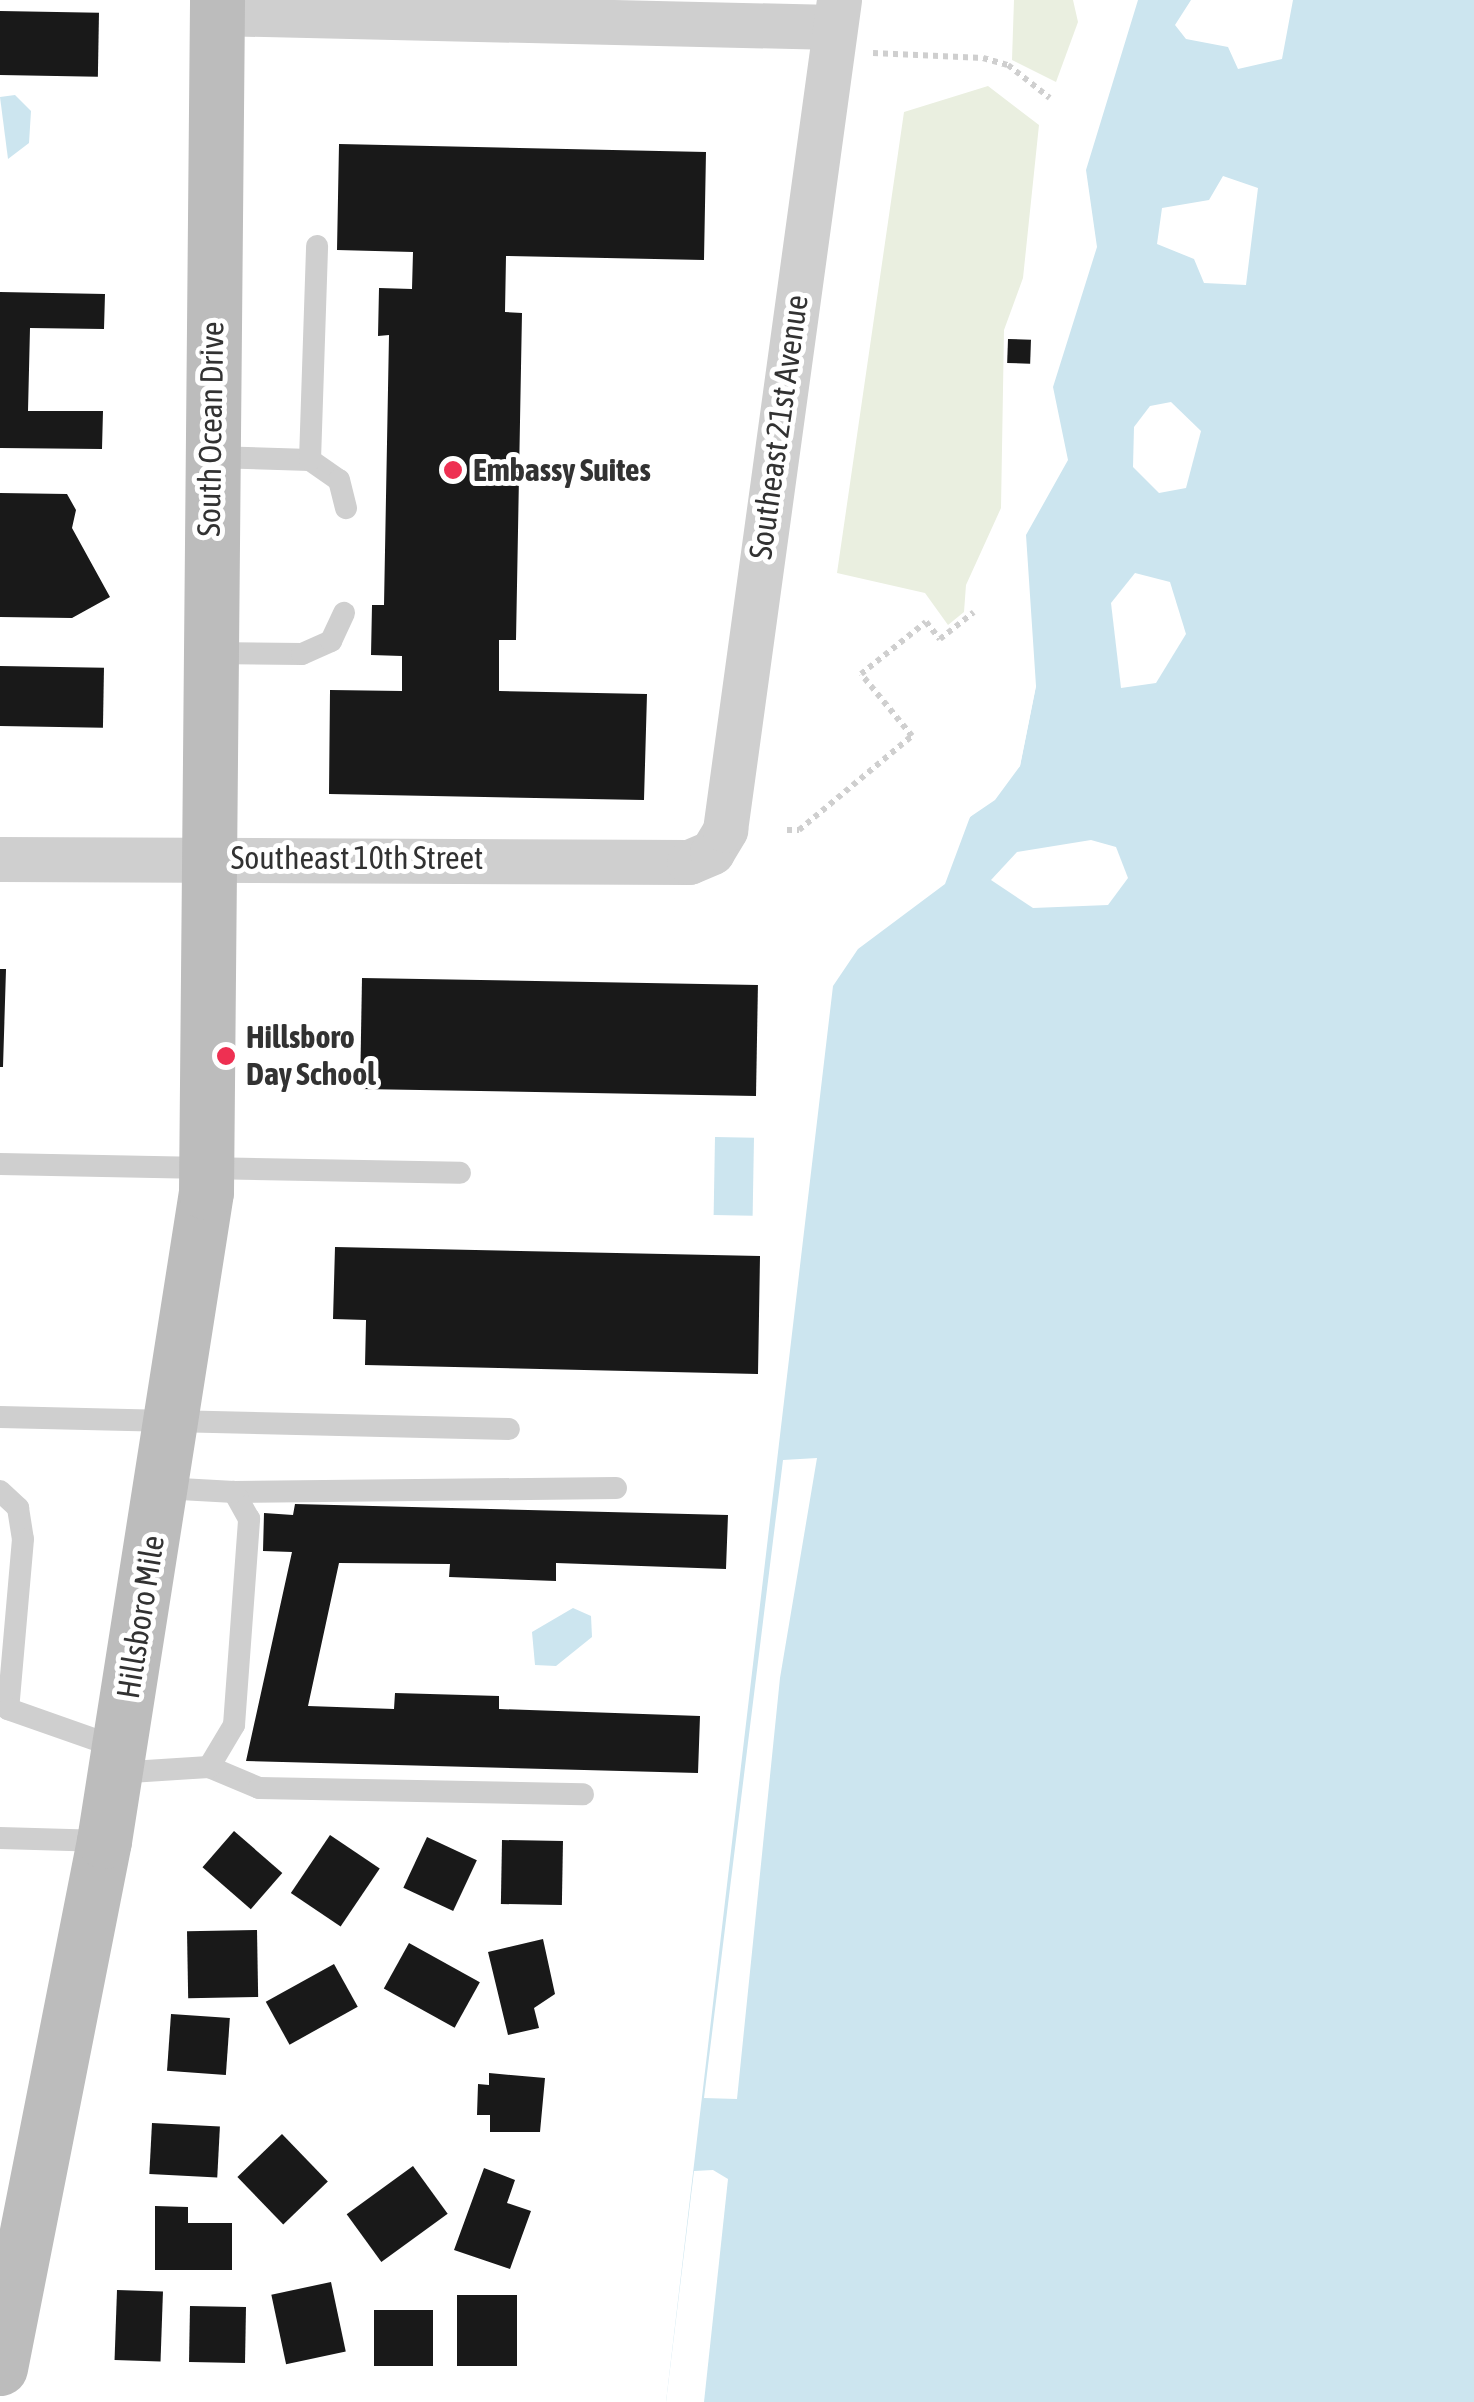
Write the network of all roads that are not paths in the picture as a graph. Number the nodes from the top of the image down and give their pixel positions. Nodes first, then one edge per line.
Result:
1 (217, 7) edge
2 (836, 13) edge
3 (316, 246) dead end
4 (211, 457) junction
5 (310, 460) junction
6 (346, 508) dead end
7 (344, 613) dead end
8 (208, 653) junction
9 (712, 852) joint
10 (206, 858) junction
11 (0, 859) edge
12 (0, 1164) edge
13 (206, 1167) junction
14 (460, 1173) dead end
15 (0, 1417) edge
16 (174, 1418) junction
17 (509, 1429) dead end
18 (162, 1488) junction
19 (616, 1488) dead end
20 (0, 1491) edge
21 (234, 1492) junction
22 (117, 1760) junction
23 (209, 1766) junction
24 (583, 1794) dead end
25 (0, 1838) edge
26 (104, 1841) junction
27 (0, 2368) edge

1 - 2 street
1 - 4 main road, South Ocean Drive
2 - 9 street, Southeast 21st Avenue
3 - 5 lane
4 - 5 lane
4 - 8 main road, South Ocean Drive
5 - 6 lane
7 - 8 lane
8 - 10 main road, South Ocean Drive
9 - 10 street, Southeast 10th Street
10 - 11 street, Southeast 10th Street
10 - 13 main road, Hillsboro Mile
12 - 13 lane
13 - 14 lane
13 - 16 main road, Hillsboro Mile
15 - 16 lane
16 - 17 lane
16 - 18 main road, Hillsboro Mile
18 - 21 lane
18 - 22 main road, Hillsboro Mile
19 - 21 lane
20 - 22 lane
21 - 23 lane
22 - 23 lane
22 - 26 main road, Hillsboro Mile
23 - 24 lane
25 - 26 lane
26 - 27 main road, Hillsboro Mile

